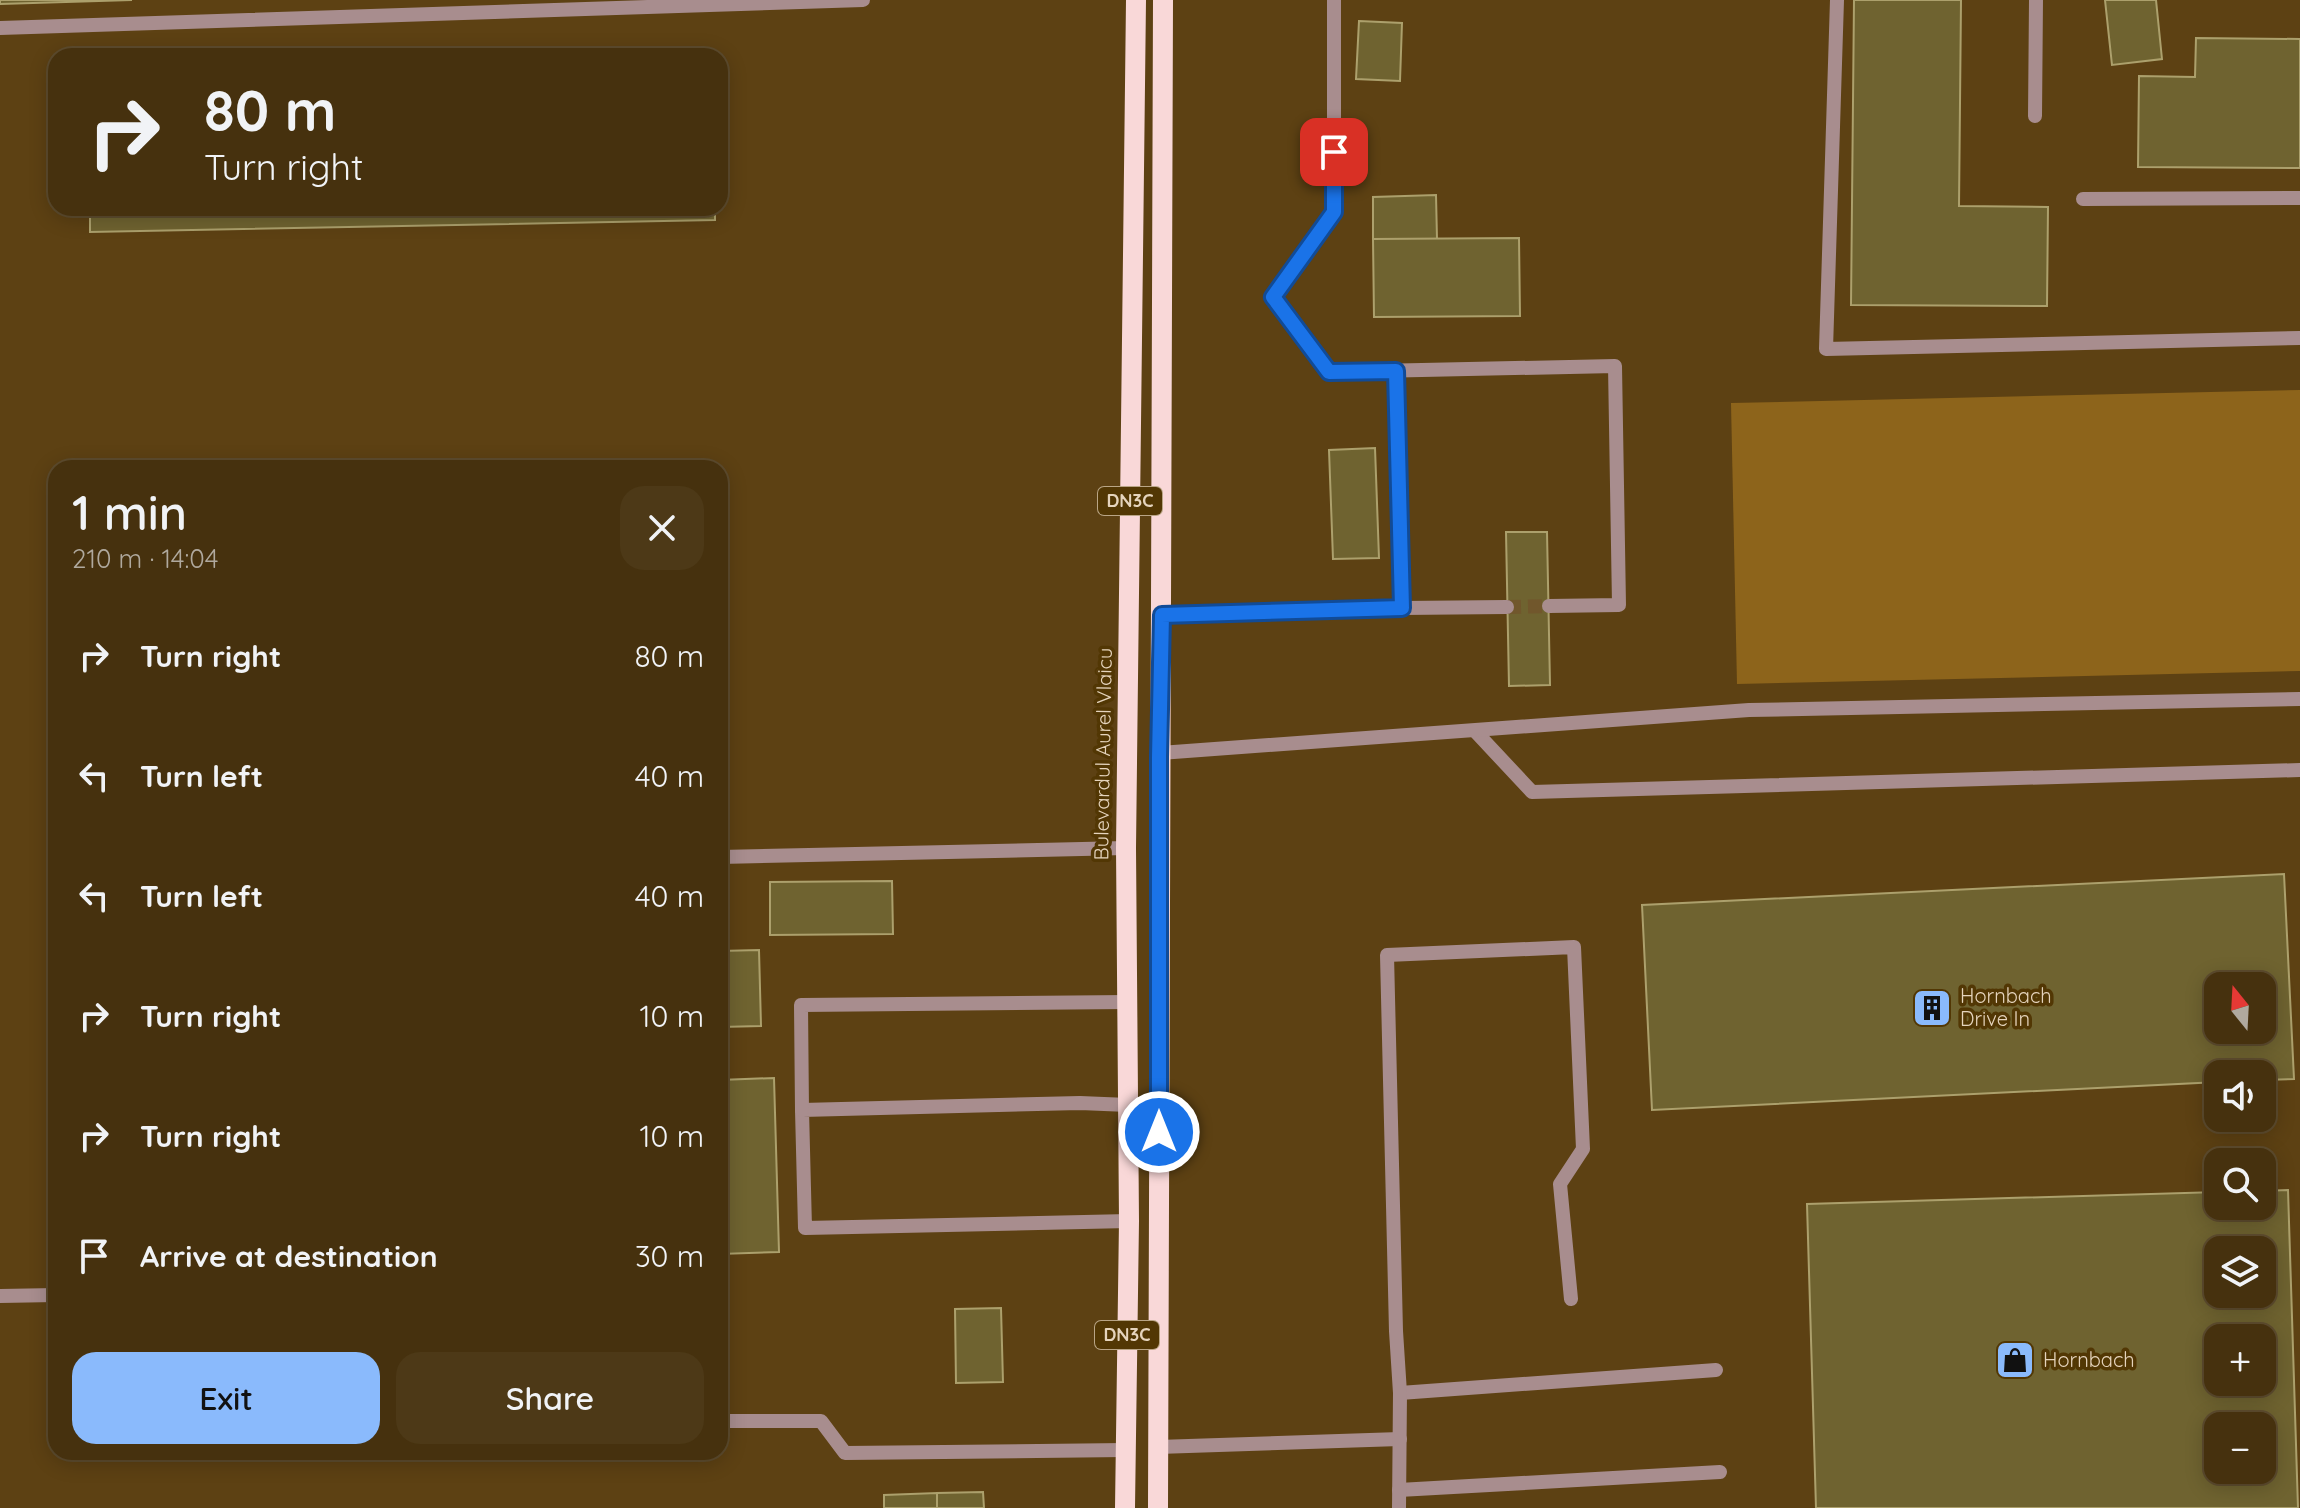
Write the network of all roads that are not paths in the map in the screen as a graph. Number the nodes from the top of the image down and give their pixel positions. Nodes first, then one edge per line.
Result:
1 (863, 0) edge
2 (1136, 0) edge
3 (1163, 0) edge
4 (1334, 0) edge
5 (1837, 0) edge
6 (2036, 0) edge
7 (0, 28) edge
8 (2035, 116) dead end
9 (2300, 198) edge
10 (2083, 199) dead end
11 (2300, 338) edge
12 (1396, 371) junction
13 (1549, 606) tunnel mouth
14 (1507, 607) tunnel mouth
15 (1402, 608) junction
16 (1162, 615) junction
17 (2300, 699) edge
18 (1475, 731) junction
19 (1160, 753) junction
20 (2300, 770) edge
21 (1126, 848) junction
22 (728, 857) edge
23 (1127, 1002) junction
24 (1128, 1105) junction
25 (802, 1110) junction
26 (1129, 1221) junction
27 (48, 1295) edge
28 (0, 1296) edge
29 (1571, 1299) dead end
30 (1716, 1370) dead end
31 (1400, 1393) junction
32 (728, 1421) edge
33 (1400, 1439) junction
34 (1158, 1447) junction
35 (1125, 1450) junction
36 (1720, 1472) dead end
37 (1399, 1490) junction
38 (1125, 1508) edge
39 (1158, 1508) edge
40 (1399, 1508) edge

1 - 7 lane
2 - 21 main road, Bulevardul Aurel Vlaicu / DN3C
3 - 16 main road, DN3C
4 - 12 lane
5 - 11 lane
6 - 8 lane
9 - 10 lane
12 - 13 lane
12 - 15 lane
14 - 15 lane
15 - 16 lane
16 - 19 main road, DN3C
17 - 18 lane
18 - 19 lane
18 - 20 lane
19 - 34 main road, DN3C
21 - 22 lane
21 - 23 main road, Bulevardul Aurel Vlaicu / DN3C
23 - 24 main road, Bulevardul Aurel Vlaicu / DN3C
23 - 25 lane
24 - 25 lane
24 - 26 main road, Bulevardul Aurel Vlaicu / DN3C
25 - 26 lane
26 - 35 main road, Bulevardul Aurel Vlaicu / DN3C
27 - 28 lane
29 - 31 lane
30 - 31 lane
31 - 33 lane
32 - 35 lane
33 - 34 lane
33 - 37 lane
34 - 39 main road, DN3C
35 - 38 main road, Bulevardul Aurel Vlaicu / DN3C
36 - 37 lane
37 - 40 lane

